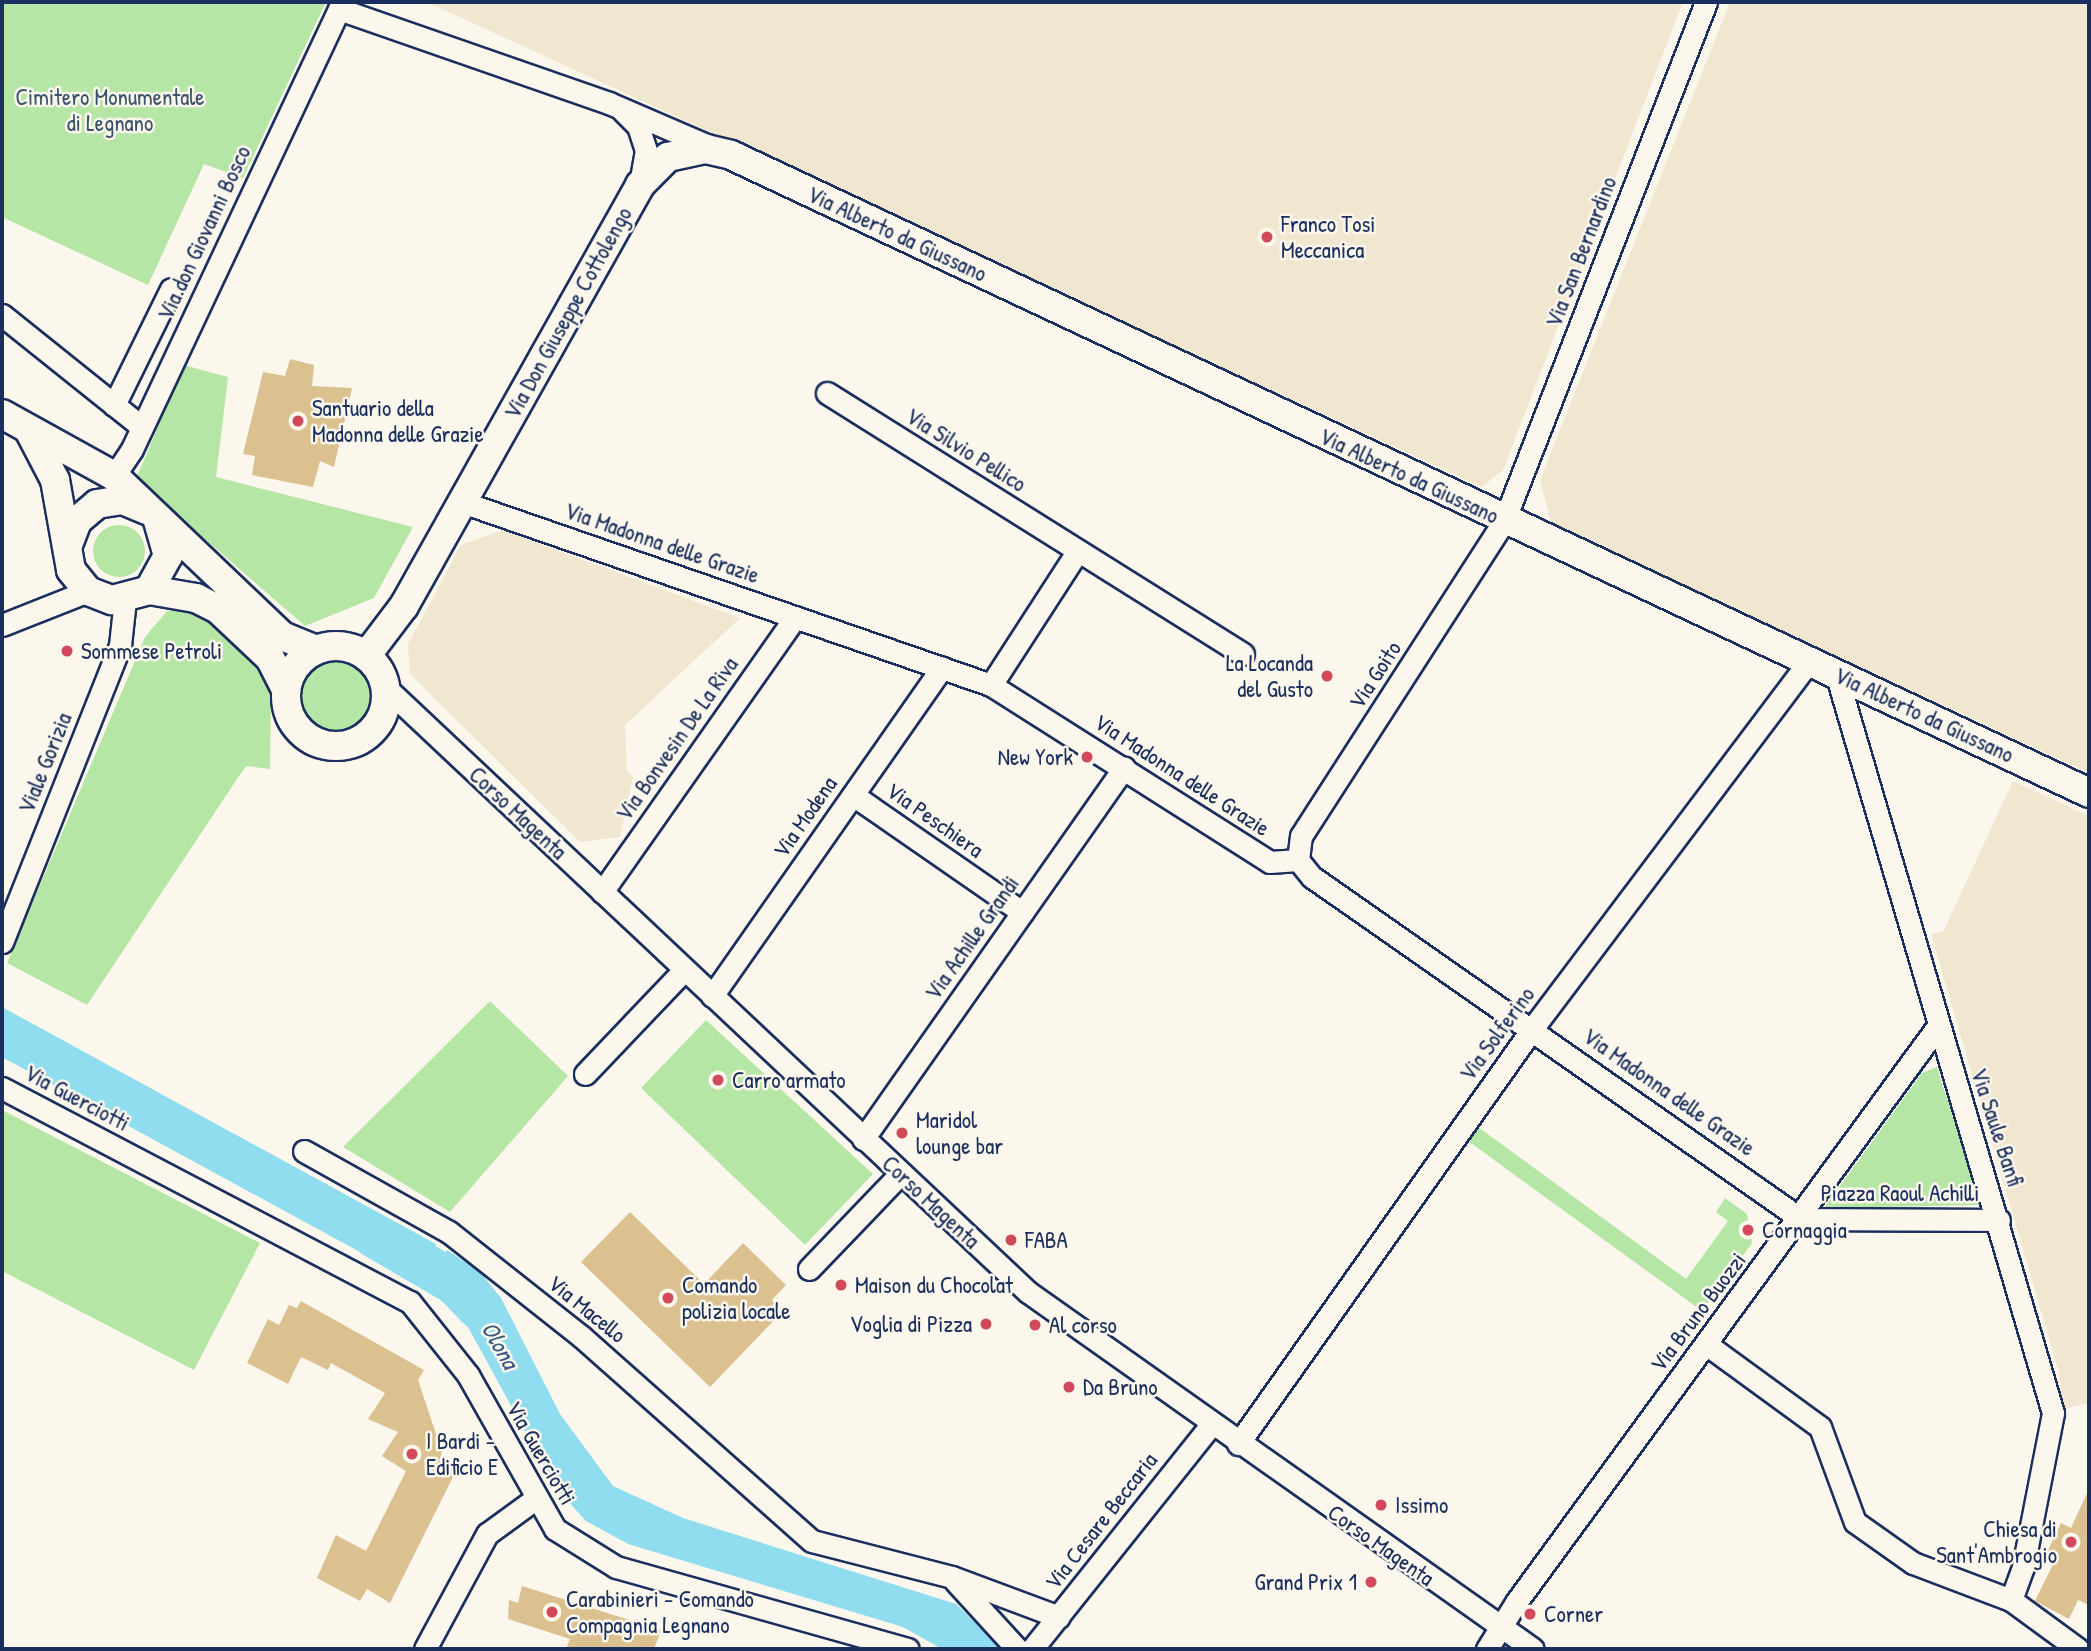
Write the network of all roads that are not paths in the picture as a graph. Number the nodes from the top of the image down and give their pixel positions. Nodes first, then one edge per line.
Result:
1 (1706, 2) edge
2 (339, 9) joint
3 (609, 103) junction
4 (731, 155) junction
5 (640, 185) junction
6 (171, 289) dead end
7 (2, 315) edge
8 (827, 393) dead end
9 (114, 405) junction
10 (2, 414) edge
11 (142, 427) junction
12 (30, 432) junction
13 (114, 476) junction
14 (462, 502) junction
15 (152, 514) junction
16 (1504, 521) junction
17 (68, 545) junction
18 (1077, 552) junction
19 (88, 591) junction
20 (137, 595) junction
21 (795, 617) junction
22 (2, 625) edge
23 (316, 650) junction
24 (1243, 654) dead end
25 (366, 656) junction
26 (1809, 661) junction
27 (942, 668) junction
28 (1836, 673) junction
29 (991, 685) junction
30 (385, 687) junction
31 (286, 690) junction
32 (1124, 767) junction
33 (2089, 793) edge
34 (853, 795) junction
35 (1298, 859) junction
36 (602, 892) junction
37 (1022, 912) junction
38 (2, 942) edge
39 (684, 970) junction
40 (712, 996) junction
41 (1938, 1026) junction
42 (1532, 1029) junction
43 (585, 1074) dead end
44 (2, 1088) edge
45 (863, 1139) junction
46 (304, 1151) dead end
47 (901, 1173) junction
48 (1801, 1219) junction
49 (1999, 1220) junction
50 (809, 1269) dead end
51 (1706, 1344) junction
52 (1211, 1425) junction
53 (1238, 1444) junction
54 (535, 1499) junction
55 (952, 1577) junction
56 (2011, 1600) junction
57 (1059, 1617) junction
58 (1499, 1628) junction
59 (425, 1649) edge
60 (908, 1649) edge
61 (1017, 1649) edge
62 (1032, 1649) edge
63 (1487, 1649) edge
64 (1533, 1649) edge
65 (2078, 1649) edge

1 - 16 street, Via San Bernardino
2 - 3 street, Via Alberto da Giussano
2 - 11 street, Via don Giovanni Bosco
3 - 4 street, Via Alberto da Giussano
3 - 5 street, Via Alberto da Giussano
4 - 5 street, Via Alberto da Giussano
4 - 16 street, Via Alberto da Giussano
5 - 14 street, Via Don Giuseppe Cottolengo
6 - 9 street
7 - 9 street
8 - 18 street, Via Silvio Pellico
9 - 11 street
10 - 12 street
11 - 13 street, Via don Giovanni Bosco
12 - 13 street
12 - 17 street
13 - 15 street
14 - 21 street, Via Madonna delle Grazie
14 - 25 street, Via Don Giuseppe Cottolengo
15 - 17 street
15 - 20 street
15 - 23 street
16 - 26 street, Via Alberto da Giussano
16 - 35 street, Via Goito
17 - 19 street
18 - 24 street, Via Silvio Pellico
18 - 29 street
19 - 20 street
19 - 22 street
20 - 31 street
20 - 38 street, Viale Gorizia
21 - 27 street, Via Madonna delle Grazie
21 - 36 street, Via Bonvesin De La Riva
23 - 25 street
23 - 31 street
25 - 30 street, Corso Magenta
26 - 28 street, Via Alberto da Giussano
26 - 42 street, Via Solferino
27 - 29 street, Via Madonna delle Grazie
27 - 34 street, Via Modena
28 - 33 street, Via Alberto da Giussano
28 - 41 street, Via Saule Banfi
29 - 32 street, Via Madonna delle Grazie
30 - 31 street
30 - 36 street, Corso Magenta
32 - 35 street, Via Madonna delle Grazie
32 - 37 street, Via Achille Grandi
34 - 37 street, Via Peschiera
34 - 40 street, Via Modena
35 - 42 street, Via Madonna delle Grazie
36 - 39 street, Corso Magenta
37 - 45 street, Via Achille Grandi
39 - 40 street, Corso Magenta
39 - 43 street
40 - 45 street, Corso Magenta
41 - 48 street, Via Bruno Buozzi
41 - 49 street, Via Saule Banfi
42 - 48 street, Via Madonna delle Grazie
42 - 53 street, Via Solferino
44 - 54 street, Via Guerciotti
45 - 47 street, Corso Magenta
46 - 55 street, Via Macello
47 - 50 street
47 - 52 street, Corso Magenta
48 - 49 street, Piazza Raoul Achilli
48 - 51 street, Via Bruno Buozzi
49 - 56 street, Via Saule Banfi
51 - 56 street
51 - 58 street, Via Bruno Buozzi
52 - 53 street, Corso Magenta
52 - 57 street, Via Cesare Beccaria
53 - 58 street, Corso Magenta
54 - 59 street
54 - 60 street, Via Guerciotti
55 - 57 street
55 - 61 street
56 - 65 street
57 - 62 street, Via Cesare Beccaria
58 - 63 street, Via Bruno Buozzi
58 - 64 street, Corso Magenta

